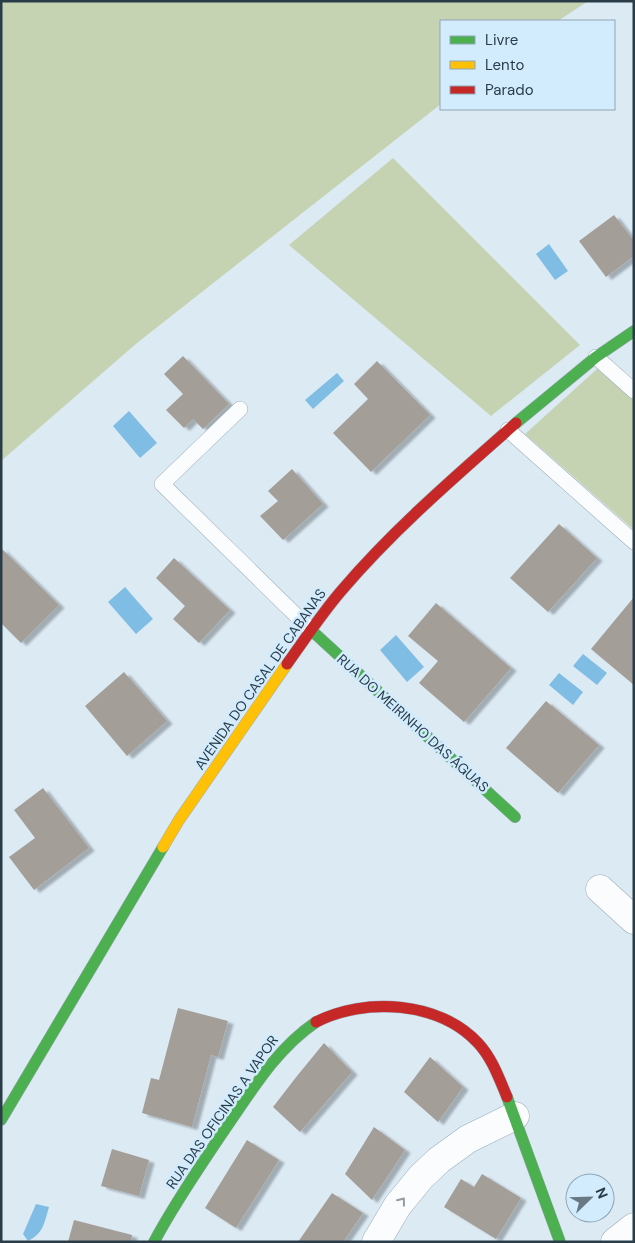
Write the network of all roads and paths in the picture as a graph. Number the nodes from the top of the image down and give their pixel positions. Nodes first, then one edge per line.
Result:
1 (634, 331) edge
2 (596, 358) junction
3 (634, 390) edge
4 (240, 409) dead end
5 (508, 430) junction
6 (634, 542) edge
7 (311, 630) junction
8 (515, 817) dead end
9 (600, 890) dead end
10 (634, 920) edge
11 (515, 1116) junction
12 (1, 1120) edge
13 (634, 1227) edge
14 (562, 1240) edge
15 (154, 1242) edge
16 (376, 1242) edge
17 (614, 1242) edge

1 - 2 street, AVENIDA DO CASAL DE CABANAS
2 - 3 lane
2 - 5 street, AVENIDA DO CASAL DE CABANAS
4 - 7 lane
5 - 6 lane
5 - 7 street, AVENIDA DO CASAL DE CABANAS
7 - 8 street, RUA DO MEIRINHO DAS ÁGUAS
7 - 12 street, AVENIDA DO CASAL DE CABANAS
9 - 10 street
11 - 14 street, RUA DAS OFICINAS A VAPOR
11 - 15 street, RUA DAS OFICINAS A VAPOR
16 -> 11 street
13 - 17 street

